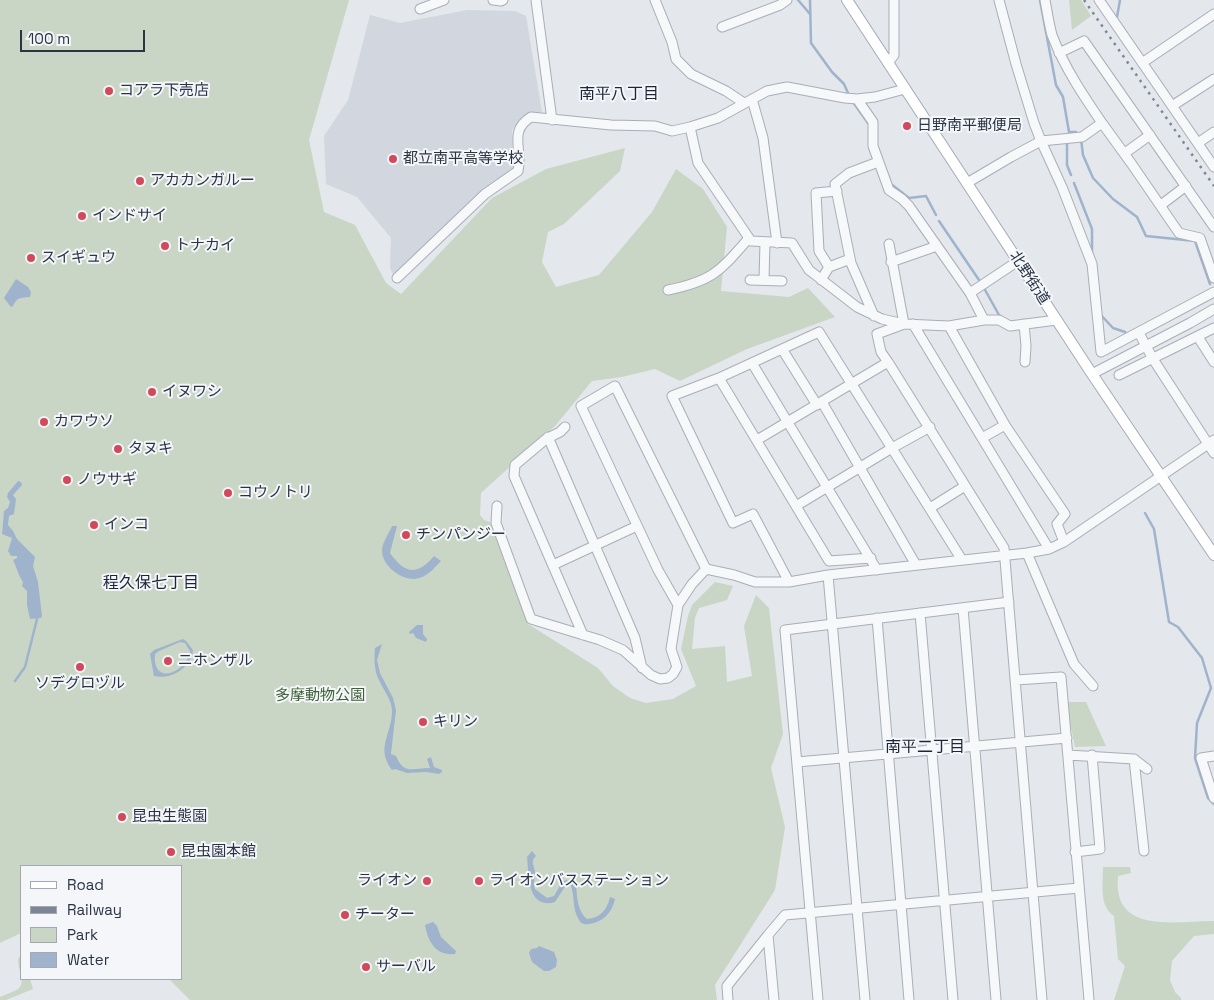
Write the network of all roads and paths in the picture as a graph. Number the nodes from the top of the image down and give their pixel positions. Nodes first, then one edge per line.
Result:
1 (444, 0) edge
2 (493, 0) edge
3 (503, 0) edge
4 (536, 0) edge
5 (656, 0) edge
6 (786, 0) edge
7 (847, 0) edge
8 (894, 0) edge
9 (999, 0) edge
10 (1045, 0) edge
11 (1099, 0) edge
12 (420, 9) dead end
13 (1214, 14) edge
14 (722, 27) dead end
15 (1059, 53) junction
16 (1142, 62) junction
17 (888, 63) junction
18 (1214, 79) edge
19 (905, 89) junction
20 (857, 99) junction
21 (748, 101) junction
22 (1172, 106) junction
23 (552, 120) junction
24 (1102, 123) junction
25 (690, 127) junction
26 (1214, 132) edge
27 (1150, 135) junction
28 (1041, 142) junction
29 (1198, 143) junction
30 (1125, 153) junction
31 (878, 162) junction
32 (1214, 167) edge
33 (967, 184) junction
34 (1186, 186) junction
35 (837, 191) junction
36 (1161, 205) junction
37 (1214, 227) edge
38 (748, 238) junction
39 (1200, 238) junction
40 (765, 242) junction
41 (777, 243) junction
42 (889, 244) dead end
43 (937, 246) junction
44 (850, 258) junction
45 (1018, 261) junction
46 (891, 262) junction
47 (829, 267) junction
48 (397, 278) dead end
49 (1214, 278) edge
50 (750, 280) dead end
51 (764, 280) junction
52 (821, 280) junction
53 (782, 281) dead end
54 (668, 290) dead end
55 (1214, 292) edge
56 (970, 293) junction
57 (1214, 309) edge
58 (874, 316) junction
59 (984, 320) junction
60 (1057, 320) junction
61 (908, 324) junction
62 (1024, 324) junction
63 (949, 326) junction
64 (1214, 328) edge
65 (1139, 332) junction
66 (1198, 337) junction
67 (1146, 346) junction
68 (782, 349) junction
69 (1153, 359) junction
70 (888, 362) junction
71 (1025, 362) dead end
72 (1214, 362) edge
73 (752, 363) junction
74 (1092, 374) junction
75 (1119, 375) dead end
76 (719, 378) junction
77 (852, 384) junction
78 (819, 403) junction
79 (789, 422) junction
80 (1005, 425) junction
81 (565, 427) dead end
82 (930, 427) junction
83 (548, 437) junction
84 (982, 438) junction
85 (757, 440) junction
86 (1211, 442) edge
87 (892, 448) junction
88 (1214, 453) edge
89 (859, 468) junction
90 (1160, 475) junction
91 (965, 486) junction
92 (828, 487) junction
93 (497, 506) dead end
94 (796, 506) junction
95 (930, 508) junction
96 (637, 526) junction
97 (1064, 542) junction
98 (596, 545) junction
99 (1049, 549) junction
100 (1027, 553) junction
101 (1214, 555) edge
102 (1005, 556) junction
103 (871, 558) junction
104 (962, 560) junction
105 (553, 565) junction
106 (916, 566) junction
107 (706, 570) junction
108 (877, 570) junction
109 (828, 575) junction
110 (789, 582) junction
111 (1009, 602) junction
112 (678, 605) junction
113 (963, 608) junction
114 (920, 613) junction
115 (876, 618) junction
116 (832, 624) junction
117 (583, 635) junction
118 (642, 669) junction
119 (1016, 680) junction
120 (1094, 686) dead end
121 (1067, 738) junction
122 (1021, 742) junction
123 (976, 746) junction
124 (932, 750) junction
125 (888, 754) junction
126 (1068, 755) junction
127 (1092, 755) junction
128 (1214, 756) edge
129 (844, 758) junction
130 (1134, 759) junction
131 (797, 762) junction
132 (1146, 769) dead end
133 (1214, 798) edge
134 (1144, 851) dead end
135 (1076, 852) junction
136 (1079, 888) junction
137 (1033, 892) junction
138 (988, 896) junction
139 (945, 900) junction
140 (901, 904) junction
141 (857, 908) junction
142 (810, 913) junction
143 (768, 935) junction
144 (728, 1000) edge
145 (774, 1000) edge
146 (818, 1000) edge
147 (865, 1000) edge
148 (910, 1000) edge
149 (953, 1000) edge
150 (996, 1000) edge
151 (1042, 1000) edge
152 (1089, 1000) edge

1 - 12 street
2 - 3 street
4 - 23 street
5 - 21 street
6 - 14 street
7 - 17 main road, 北野街道
8 - 17 street
9 - 28 street
10 - 15 street
11 - 16 street
13 - 16 street
15 - 24 street
15 - 27 street
16 - 22 street
17 - 19 main road, 北野街道
18 - 22 street
19 - 20 street
19 - 33 main road, 北野街道
20 - 21 street
20 - 31 street
21 - 25 street
21 - 41 street
22 - 29 street
23 - 25 street
23 - 48 street
24 - 28 street
24 - 30 street
25 - 38 street
26 - 29 street
27 - 30 street
27 - 34 street
28 - 33 street
28 - 65 street
29 - 32 street
30 - 36 street
31 - 35 street
31 - 43 street
33 - 45 main road, 北野街道
34 - 36 street
34 - 37 street
35 - 44 street
35 - 47 street
36 - 39 street
37 - 39 street
38 - 40 street
38 - 54 street
39 - 49 street
40 - 41 street
40 - 51 street
41 - 52 street
42 - 46 street
43 - 46 street
43 - 56 street
44 - 47 street
44 - 58 street
45 - 56 street
45 - 60 main road, 北野街道
46 - 61 street
47 - 52 street
50 - 51 street
51 - 53 street
52 - 58 street
55 - 65 street
56 - 59 street
57 - 67 street
58 - 61 street
59 - 62 street
59 - 63 street
60 - 62 street
60 - 74 main road, 北野街道
61 - 63 street
61 - 70 street
61 - 84 street
62 - 71 street
63 - 80 street
64 - 66 street
65 - 67 street
66 - 69 street
66 - 72 street
67 - 69 street
67 - 74 street
68 - 73 street
68 - 77 street
68 - 78 street
69 - 75 street
69 - 86 street
70 - 77 street
70 - 82 street
73 - 76 street
73 - 79 street
74 - 90 main road, 北野街道
76 - 85 street
76 - 110 street
77 - 78 street
77 - 87 street
78 - 79 street
78 - 89 street
79 - 85 street
79 - 92 street
80 - 84 street
80 - 97 street
81 - 83 street
82 - 87 street
82 - 91 street
83 - 98 street
83 - 105 street
84 - 99 street
85 - 94 street
86 - 88 street
86 - 90 street
87 - 89 street
87 - 95 street
89 - 92 street
89 - 106 street
90 - 97 street
90 - 101 main road, 北野街道
91 - 95 street
91 - 102 street
92 - 94 street
92 - 103 street
93 - 117 street
94 - 103 street
95 - 104 street
96 - 98 street
96 - 107 street
96 - 112 street
97 - 99 street
98 - 105 street
98 - 118 street
99 - 100 street
100 - 102 street
100 - 120 street
102 - 104 street
102 - 111 street
103 - 108 street
104 - 106 street
105 - 117 street
106 - 108 street
107 - 110 street
107 - 112 street
108 - 109 street
109 - 110 street
109 - 116 street
111 - 113 street
111 - 119 street
112 - 118 street
113 - 114 street
113 - 123 street
114 - 115 street
114 - 124 street
115 - 116 street
115 - 125 street
116 - 129 street
116 - 131 street
117 - 118 street
119 - 121 street
119 - 122 street
121 - 122 street
121 - 126 street
122 - 123 street
122 - 137 street
123 - 124 street
123 - 138 street
124 - 125 street
124 - 139 street
125 - 129 street
125 - 140 street
126 - 127 street
126 - 135 street
127 - 130 street
127 - 135 street
128 - 133 street
129 - 131 street
129 - 141 street
130 - 132 street
130 - 134 street
131 - 142 street
135 - 136 street
136 - 137 street
136 - 152 street
137 - 138 street
137 - 151 street
138 - 139 street
138 - 150 street
139 - 140 street
139 - 149 street
140 - 141 street
140 - 148 street
141 - 142 street
141 - 147 street
142 - 143 street
142 - 146 street
143 - 144 street
143 - 145 street

